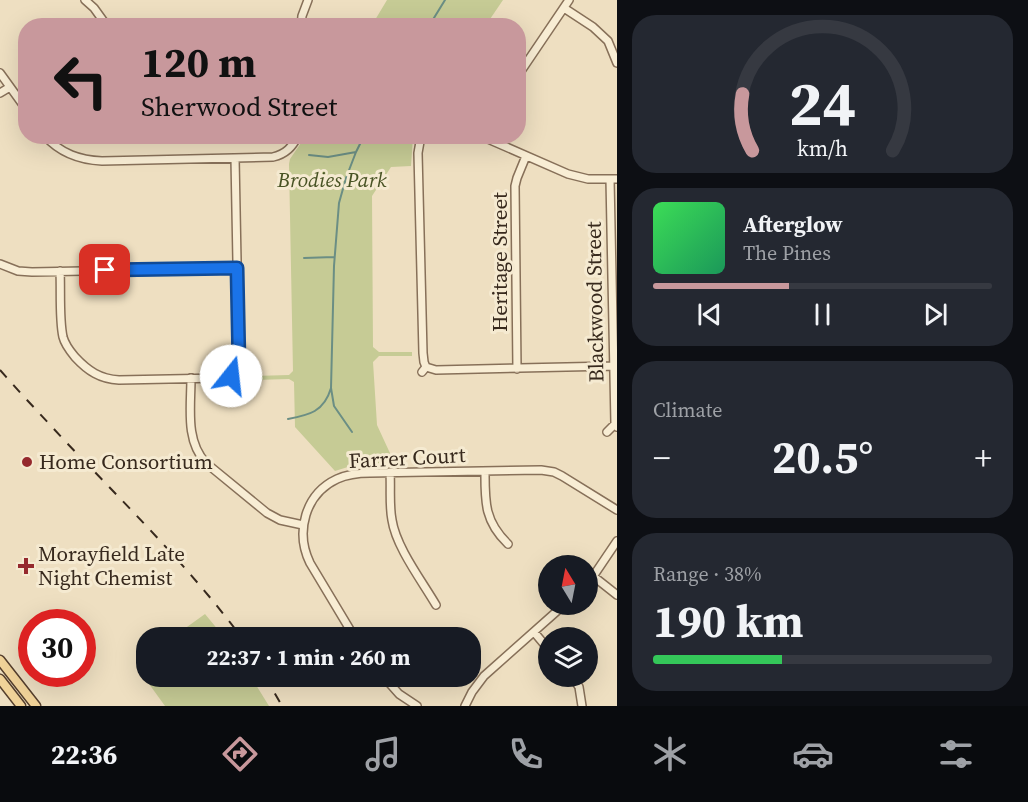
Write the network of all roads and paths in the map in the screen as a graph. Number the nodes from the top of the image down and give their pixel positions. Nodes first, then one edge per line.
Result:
1 (85, 0) edge
2 (308, 0) edge
3 (569, 0) edge
4 (564, 8) junction
5 (101, 18) edge
6 (302, 18) edge
7 (617, 63) edge
8 (526, 64) edge
9 (0, 73) edge
10 (10, 87) junction
11 (0, 93) edge
12 (18, 98) edge
13 (53, 144) edge
14 (293, 144) edge
15 (420, 144) edge
16 (499, 144) edge
17 (526, 156) junction
18 (235, 158) junction
19 (613, 179) edge
20 (0, 264) edge
21 (237, 268) junction
22 (60, 271) junction
23 (613, 366) junction
24 (517, 369) junction
25 (190, 378) junction
26 (616, 425) edge
27 (607, 432) dead end
28 (485, 471) junction
29 (390, 472) junction
30 (617, 510) edge
31 (303, 525) junction
32 (617, 541) edge
33 (508, 544) dead end
34 (598, 569) edge
35 (598, 580) edge
36 (617, 595) edge
37 (436, 605) dead end
38 (553, 615) edge
39 (348, 627) edge
40 (534, 632) junction
41 (538, 637) edge
42 (0, 660) edge
43 (0, 680) edge
44 (392, 687) edge
45 (579, 687) edge
46 (21, 706) edge
47 (36, 706) edge
48 (417, 706) edge
49 (465, 706) edge
50 (582, 706) edge

1 - 5 street
2 - 6 street
3 - 4 street
4 - 7 street
4 - 8 street
9 - 10 street
10 - 11 street
10 - 12 street
13 - 18 street
14 - 18 street
15 - 24 street
16 - 17 street
17 - 19 street
17 - 24 street, Heritage Street
18 - 21 street
19 - 23 street, Blackwood Street
20 - 22 street
21 - 22 street
21 - 25 street
22 - 25 street
23 - 24 street
23 - 26 street, Blackwood Street
25 - 31 street
26 - 27 street, Blackwood Street
28 - 29 street, Farrer Court
28 - 30 street, Farrer Court
28 - 33 street
29 - 31 street, Farrer Court
29 - 37 street
31 - 39 street, Farrer Court
32 - 34 street
35 - 36 street
38 - 40 street
40 - 41 street
40 - 49 street
42 - 47 main road
43 - 46 main road
44 - 48 street
45 - 50 street

